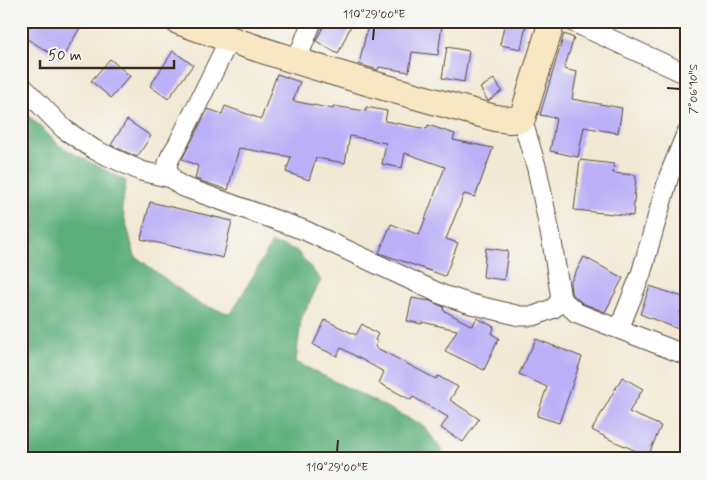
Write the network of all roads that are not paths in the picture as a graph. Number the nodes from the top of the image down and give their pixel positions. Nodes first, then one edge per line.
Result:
1 (178, 21) edge
2 (312, 21) edge
3 (552, 21) edge
4 (571, 21) edge
5 (229, 40) junction
6 (297, 60) junction
7 (686, 74) edge
8 (21, 85) edge
9 (522, 119) junction
10 (686, 134) edge
11 (170, 178) junction
12 (561, 299) junction
13 (619, 329) junction
14 (686, 355) edge

1 - 5 main road
2 - 6 street
3 - 9 main road
4 - 7 street
5 - 6 main road
5 - 11 street
6 - 9 main road
8 - 11 street
9 - 12 street
10 - 13 street
11 - 12 street
12 - 13 street
13 - 14 street

